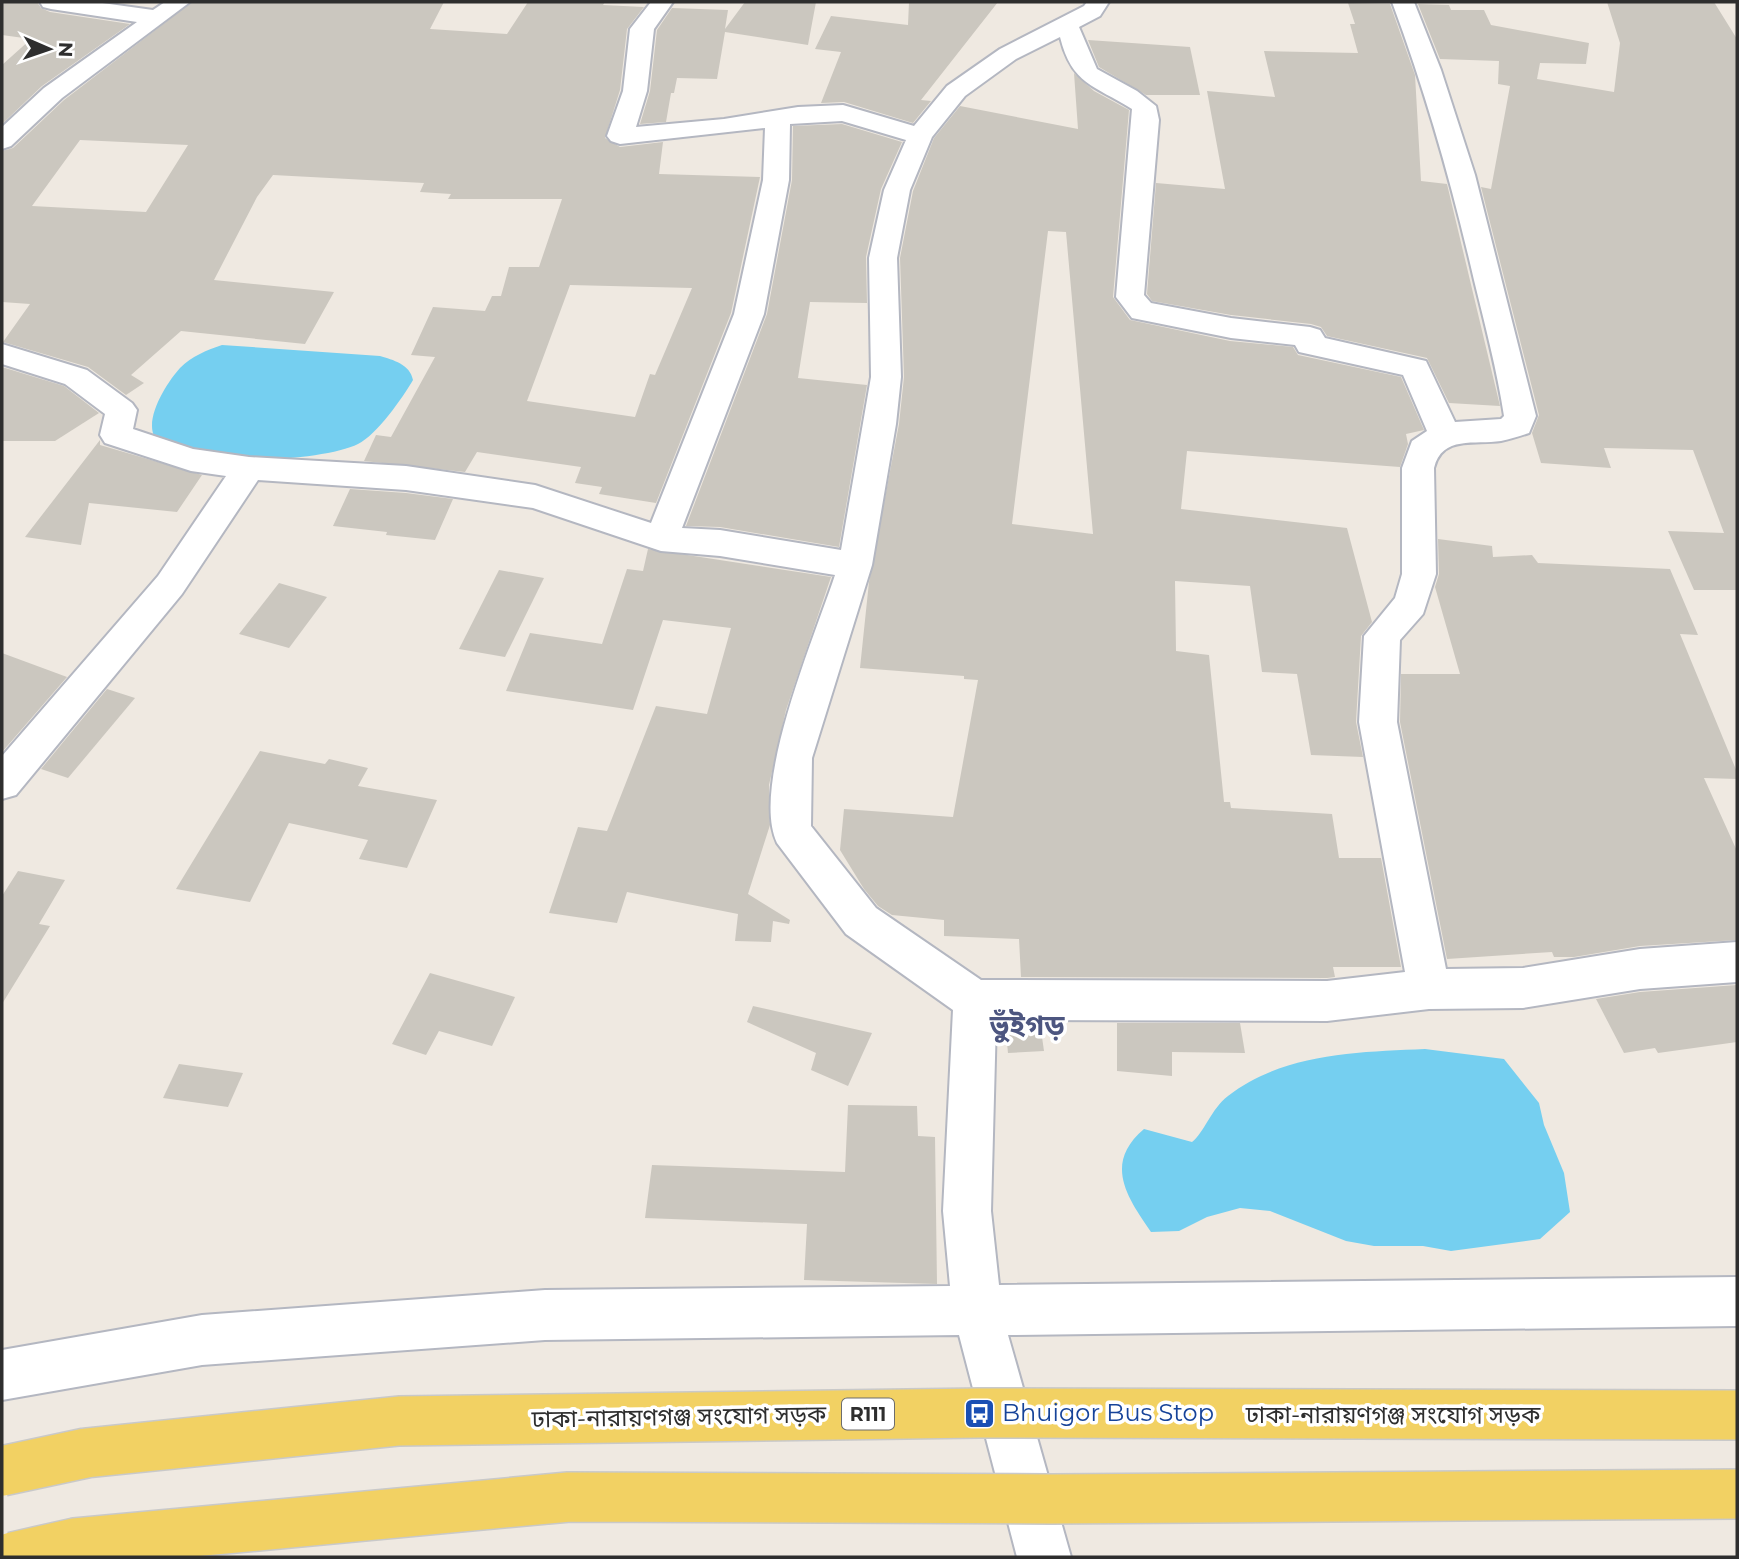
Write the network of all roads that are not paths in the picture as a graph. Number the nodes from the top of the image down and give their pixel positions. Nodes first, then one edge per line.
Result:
1 (51, 2) edge
2 (179, 2) edge
3 (662, 2) edge
4 (1098, 2) edge
5 (1403, 2) edge
6 (158, 18) junction
7 (1060, 29) junction
8 (778, 118) junction
9 (920, 136) junction
10 (2, 141) edge
11 (2, 354) edge
12 (1444, 434) junction
13 (249, 468) junction
14 (661, 538) junction
15 (855, 565) junction
16 (2, 783) edge
17 (1737, 962) edge
18 (1429, 989) junction
19 (975, 1000) junction
20 (1737, 1303) edge
21 (977, 1311) junction
22 (2, 1375) edge
23 (1737, 1415) edge
24 (2, 1471) edge
25 (1737, 1494) edge
26 (13, 1557) edge
27 (1044, 1557) edge

1 - 6 street
2 - 6 street
3 - 8 street
4 - 7 street
5 - 12 street
6 - 10 street
7 - 9 street
7 - 12 street
8 - 9 street
8 - 14 street
9 - 15 street
11 - 13 street
12 - 18 street
13 - 14 street
13 - 16 street
14 - 15 street
15 - 19 street
17 - 18 street
18 - 19 street
19 - 21 street
20 - 21 street
21 - 22 street
21 - 27 street
23 - 24 main road, ঢাকা-নারায়ণগঞ্জ সংযোগ সড়ক / R111, bridge
25 - 26 main road, bridge

